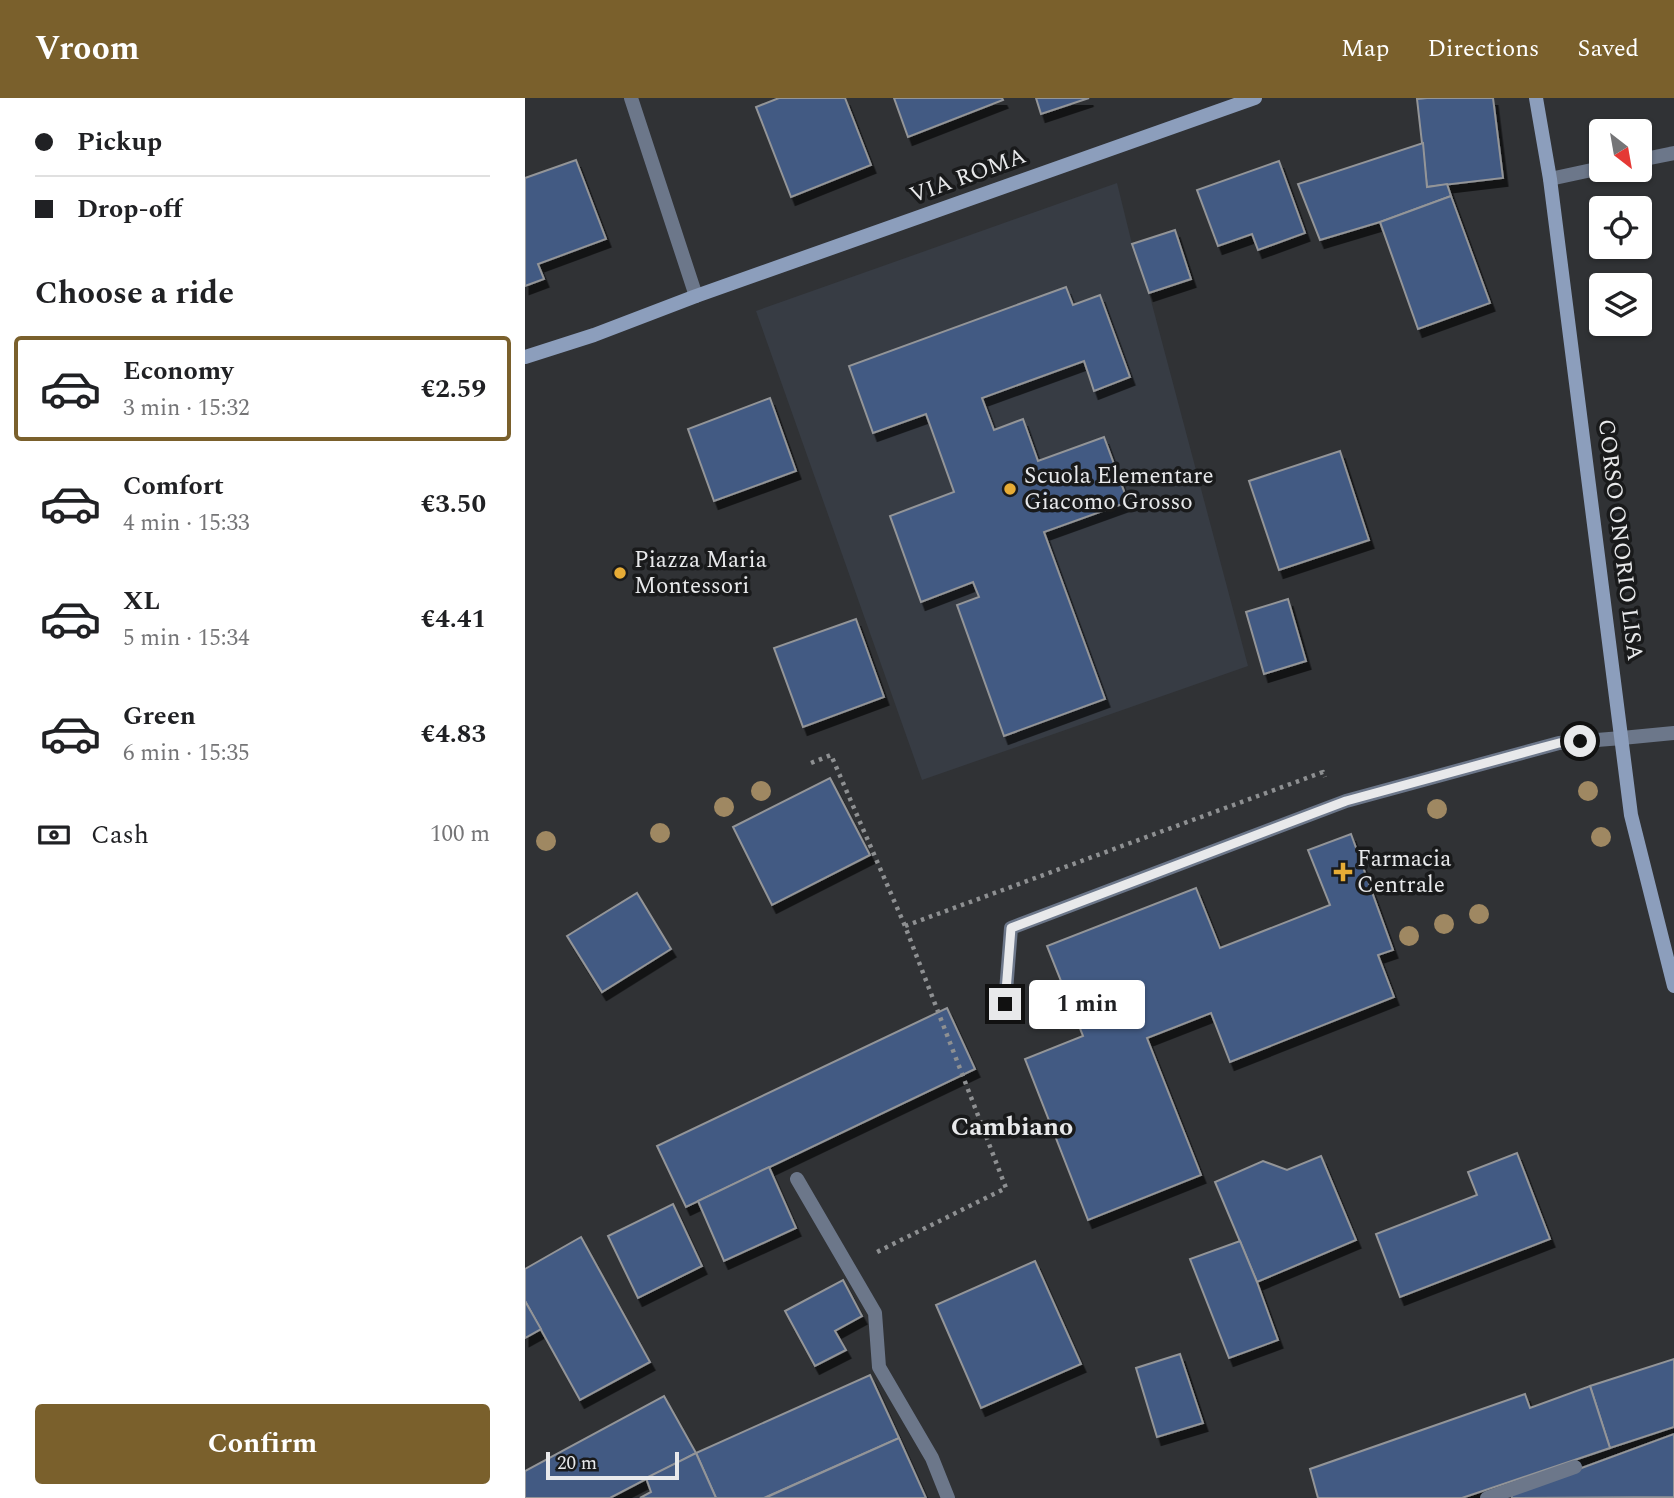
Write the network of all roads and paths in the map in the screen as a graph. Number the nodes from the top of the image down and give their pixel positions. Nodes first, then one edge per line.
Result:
1 (631, 98) edge
2 (1255, 98) edge
3 (1536, 98) edge
4 (1674, 153) edge
5 (1652, 158) edge
6 (1589, 171) edge
7 (1549, 179) junction
8 (697, 296) junction
9 (525, 357) edge
10 (1674, 733) edge
11 (1622, 738) junction
12 (811, 763) dead end
13 (1335, 804) junction
14 (905, 926) junction
15 (1674, 986) edge
16 (1005, 1004) dead end
17 (797, 1179) dead end
18 (848, 1266) junction
19 (1575, 1467) dead end
20 (948, 1498) edge
21 (1487, 1498) edge

1 - 8 street
2 - 8 street, VIA ROMA
3 - 7 street, CORSO ONORIO LISA
4 - 5 street
6 - 7 street
7 - 11 street, CORSO ONORIO LISA
8 - 9 street, VIA ROMA
10 - 11 street
11 - 13 street
11 - 15 street, CORSO ONORIO LISA
12 - 14 path
13 - 14 path
13 - 16 street
14 - 18 path
17 - 18 street
18 - 20 street
19 - 21 street

